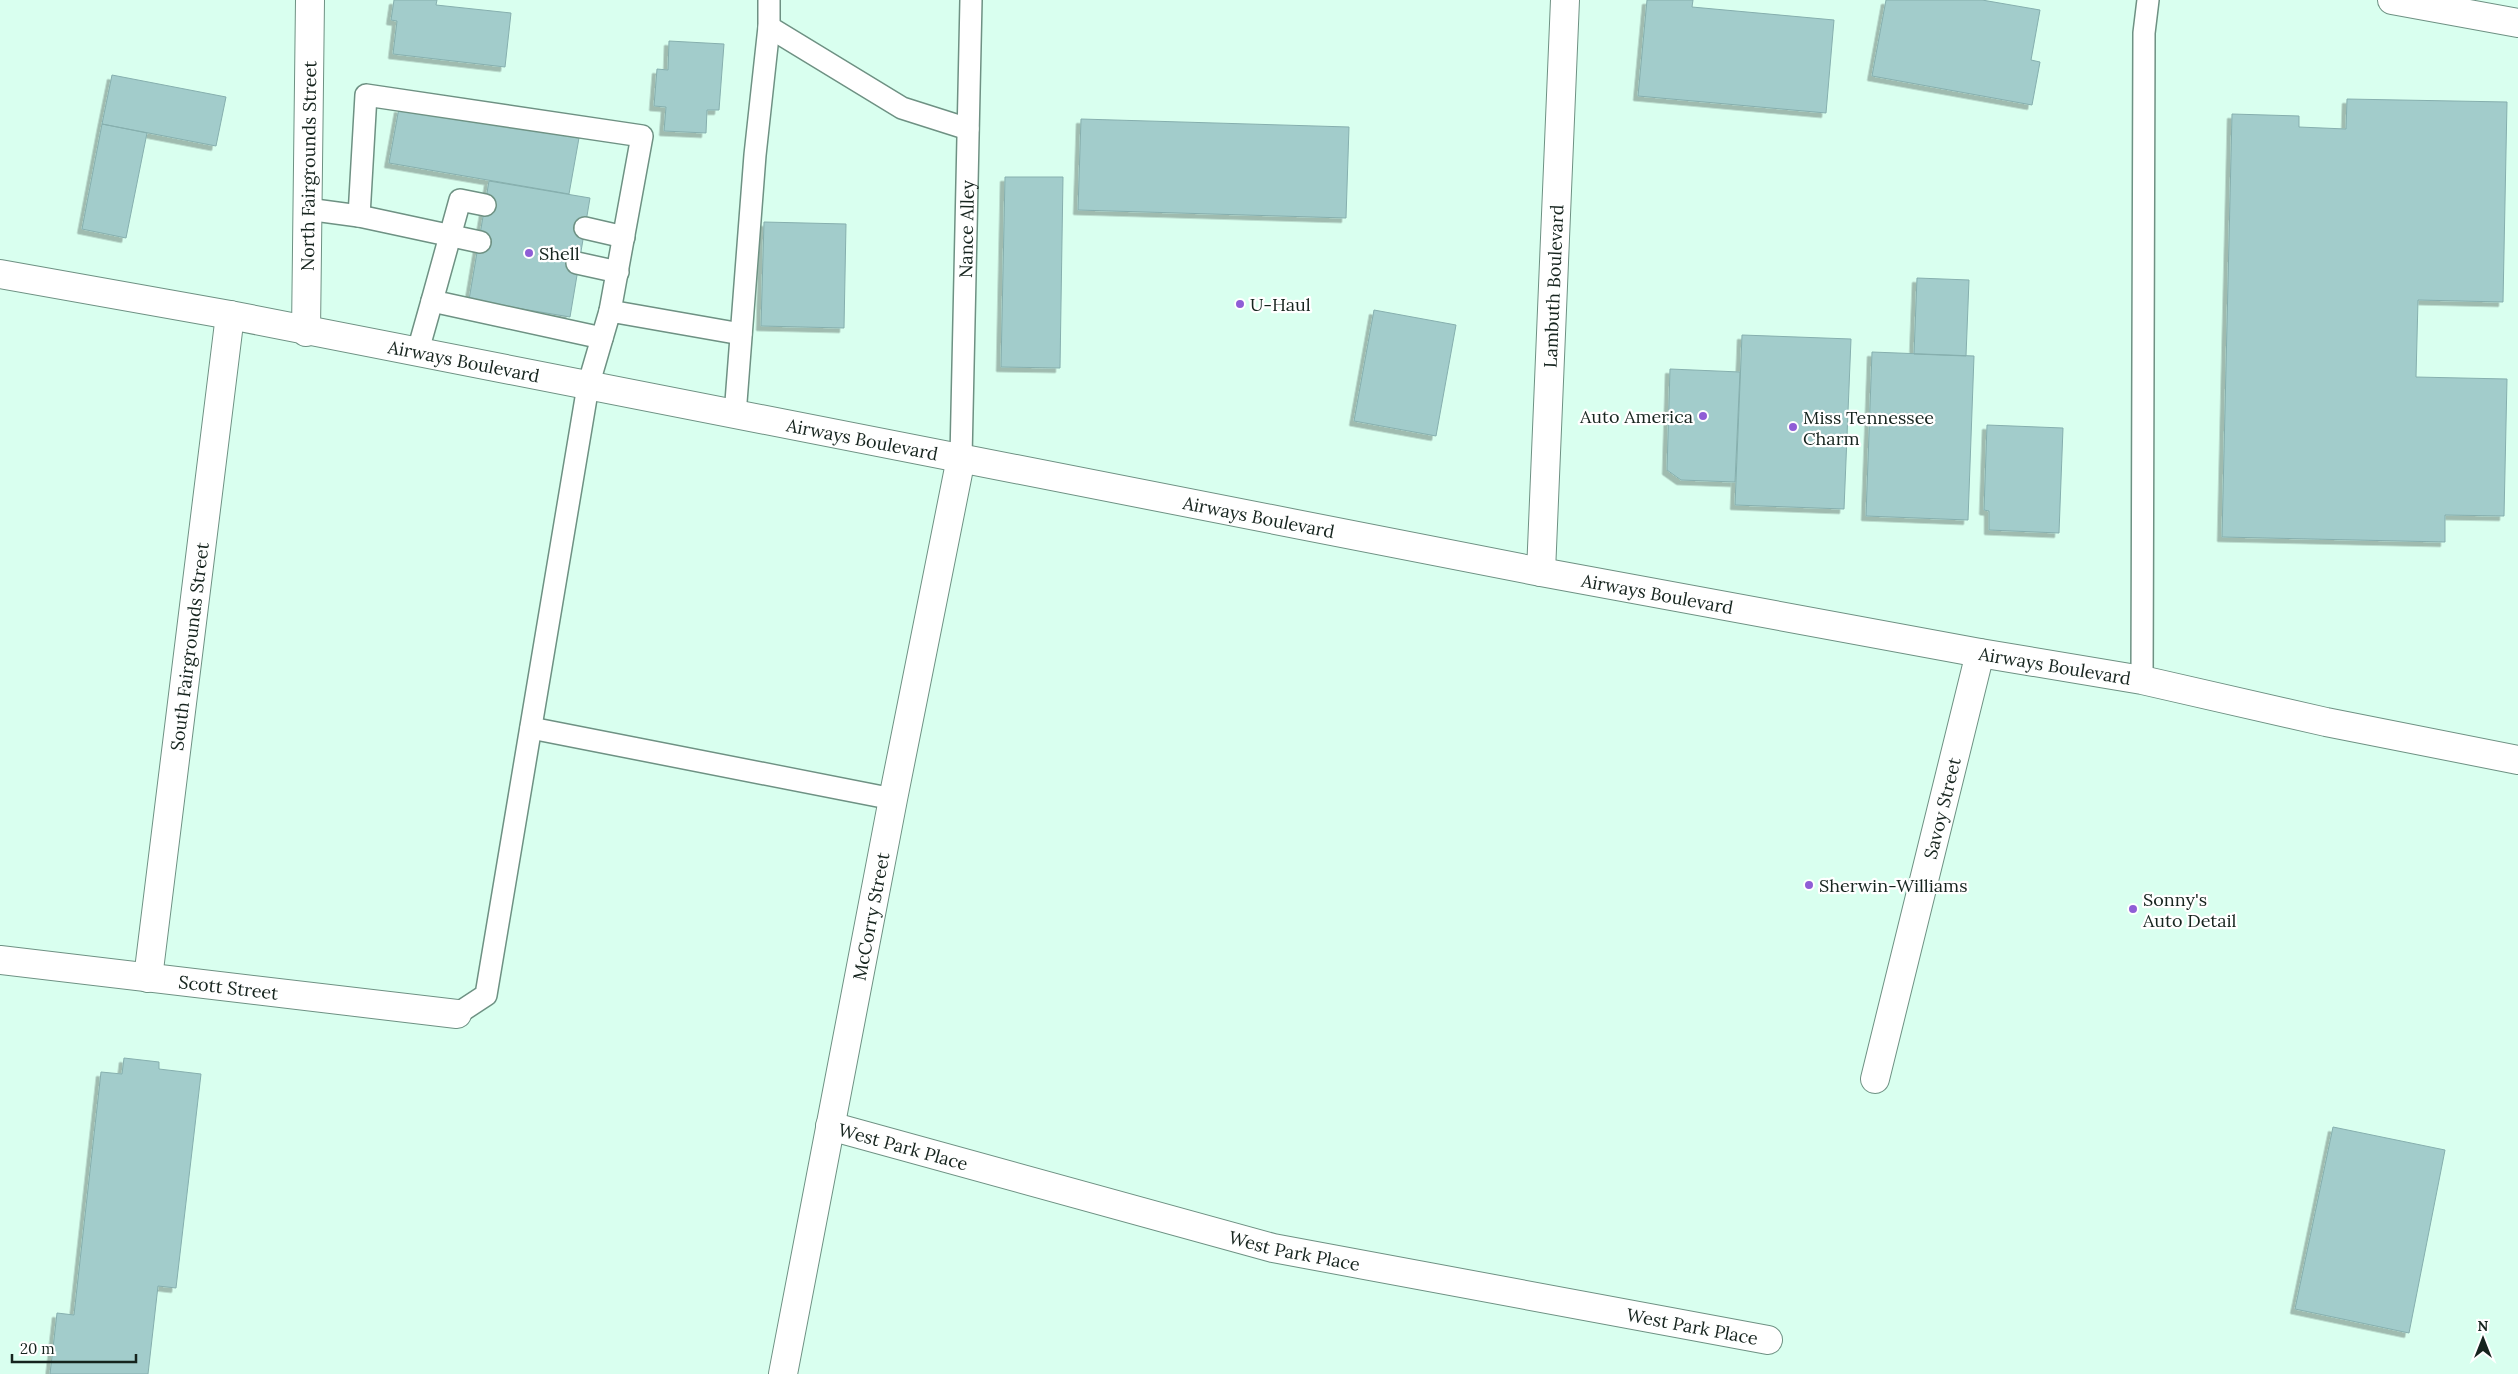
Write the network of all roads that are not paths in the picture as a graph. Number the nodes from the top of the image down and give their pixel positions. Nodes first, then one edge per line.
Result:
1 (310, 0) edge
2 (769, 0) edge
3 (971, 0) edge
4 (1565, 0) edge
5 (2148, 0) edge
6 (2392, 0) edge
7 (2518, 22) edge
8 (769, 27) junction
9 (968, 129) junction
10 (485, 205) dead end
11 (307, 209) junction
12 (359, 216) junction
13 (585, 228) dead end
14 (450, 236) junction
15 (624, 237) junction
16 (480, 242) dead end
17 (577, 263) dead end
18 (618, 272) junction
19 (0, 274) edge
20 (432, 301) junction
21 (610, 310) junction
22 (230, 315) junction
23 (306, 332) junction
24 (741, 334) junction
25 (602, 338) junction
26 (417, 354) junction
27 (588, 386) junction
28 (735, 415) junction
29 (961, 458) junction
30 (1541, 572) junction
31 (1980, 653) junction
32 (2142, 680) junction
33 (531, 728) junction
34 (2518, 760) edge
35 (893, 798) junction
36 (0, 960) edge
37 (148, 978) junction
38 (457, 1014) joint
39 (1875, 1079) dead end
40 (830, 1126) junction
41 (1768, 1340) dead end
42 (783, 1374) edge

1 - 11 street, North Fairgrounds Street
2 - 8 lane
3 - 9 lane, Nance Alley
4 - 30 street, Lambuth Boulevard
5 - 32 lane
6 - 7 street
8 - 9 lane
8 - 24 lane
9 - 29 lane, Nance Alley
10 - 14 lane
11 - 12 lane
11 - 23 street, North Fairgrounds Street
12 - 14 lane
12 - 15 lane
13 - 15 lane
14 - 16 lane
14 - 20 lane
15 - 18 lane
17 - 18 lane
18 - 21 lane
19 - 22 street, Airways Boulevard
20 - 25 lane
20 - 26 lane
21 - 24 lane
21 - 25 lane
22 - 23 street, Airways Boulevard
22 - 37 street, South Fairgrounds Street
23 - 26 street, Airways Boulevard
24 - 28 lane
25 - 27 lane
26 - 27 street, Airways Boulevard
27 - 28 street, Airways Boulevard
27 - 33 lane
28 - 29 street, Airways Boulevard
29 - 30 street, Airways Boulevard
29 - 35 street, McCorry Street
30 - 31 street, Airways Boulevard
31 - 32 street, Airways Boulevard
31 - 39 street, Savoy Street
32 - 34 street, Airways Boulevard
33 - 35 lane
33 - 38 lane
35 - 40 street, McCorry Street
36 - 37 street, Scott Street
37 - 38 street, Scott Street
40 - 41 street, West Park Place
40 - 42 street, McCorry Street

